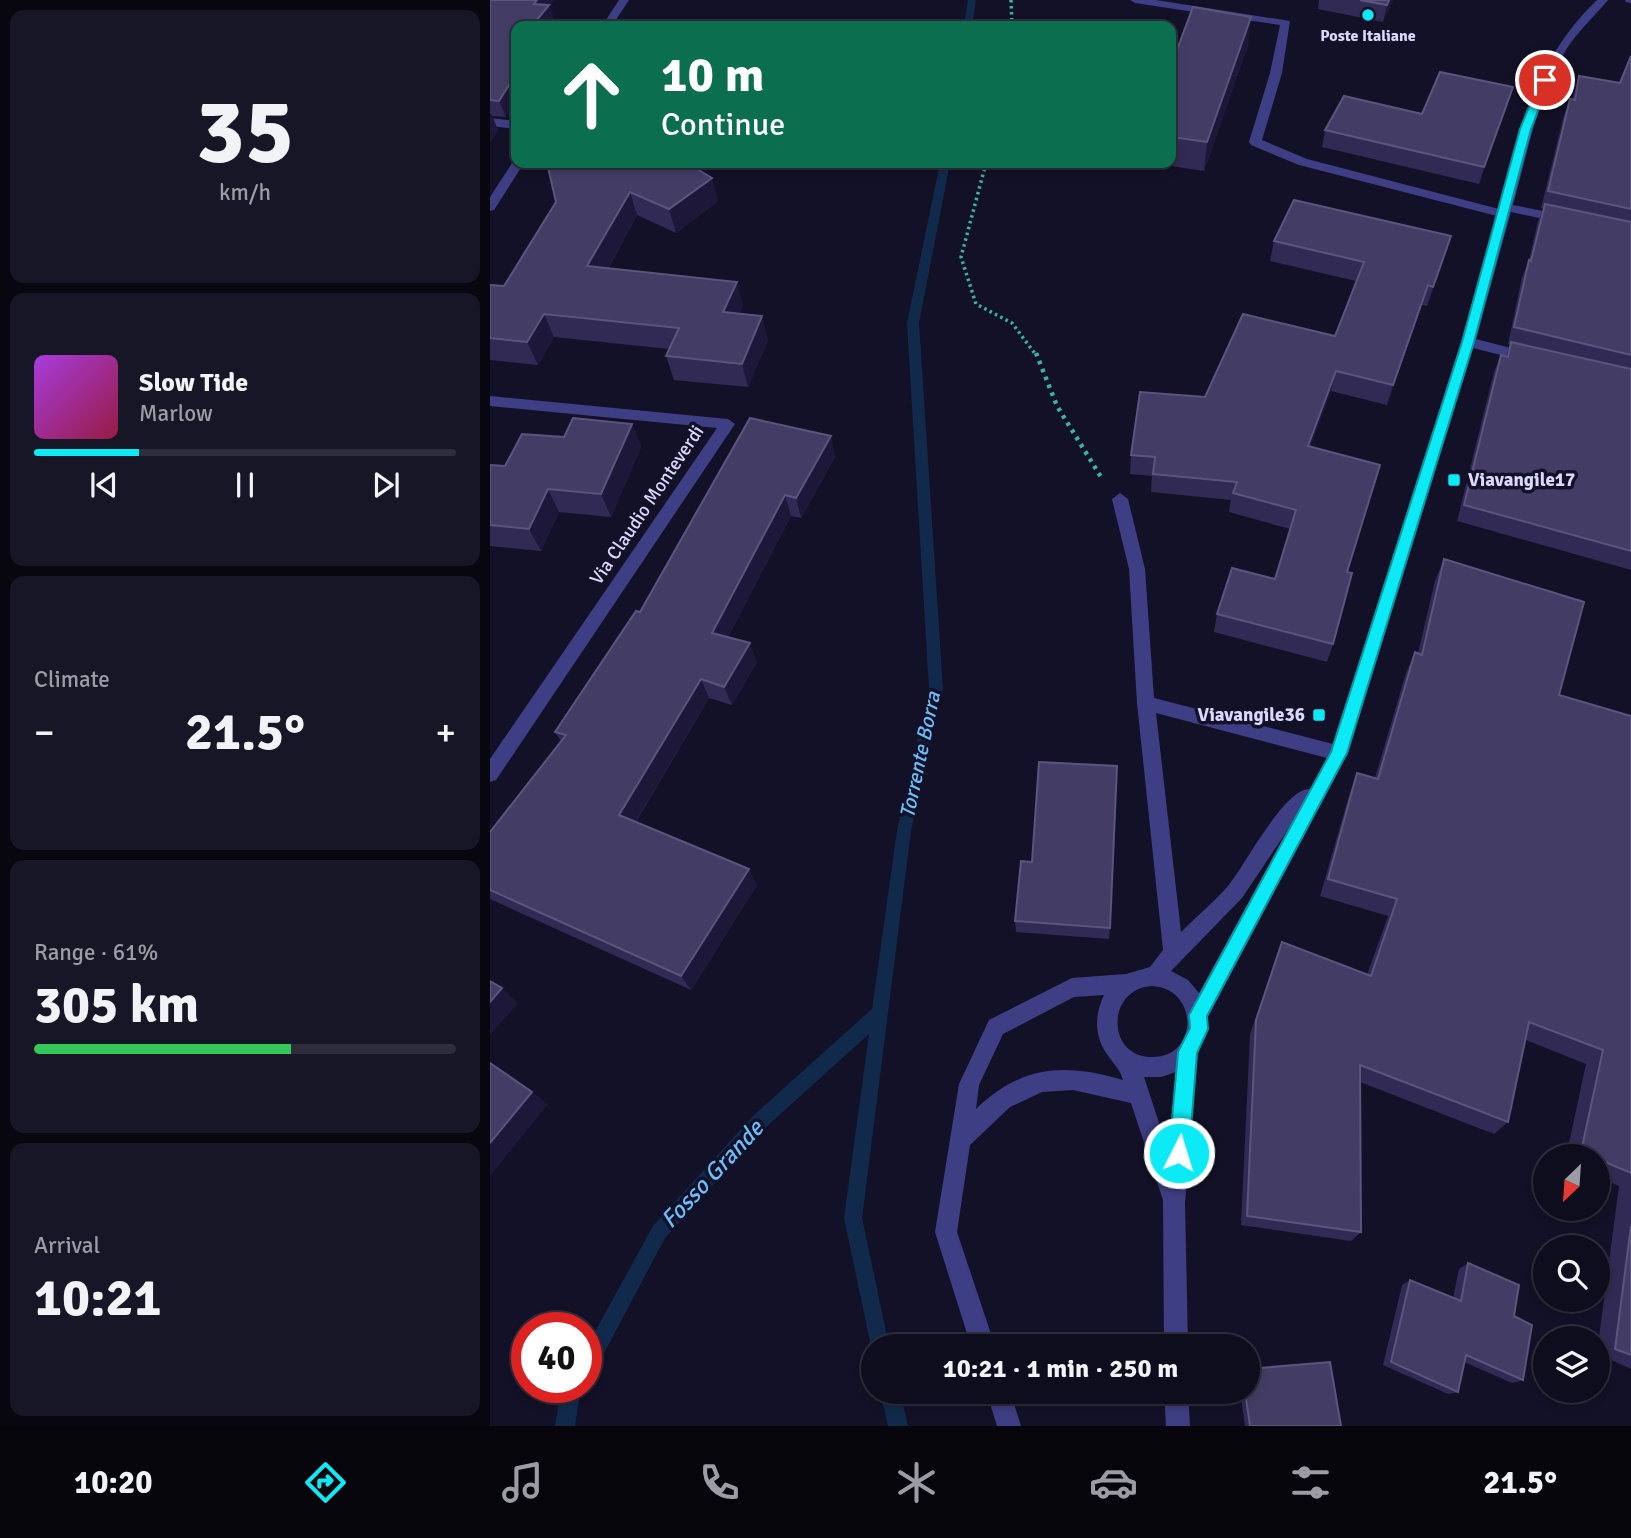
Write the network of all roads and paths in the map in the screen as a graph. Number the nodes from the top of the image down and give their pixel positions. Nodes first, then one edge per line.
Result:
1 (625, 0) edge
2 (1011, 0) edge
3 (1135, 0) edge
4 (1603, 0) edge
5 (610, 21) edge
6 (1012, 21) edge
7 (490, 122) edge
8 (511, 124) edge
9 (516, 168) edge
10 (984, 168) edge
11 (490, 207) edge
12 (1505, 210) junction
13 (1581, 223) edge
14 (1468, 342) junction
15 (1549, 362) edge
16 (490, 401) edge
17 (1120, 499) joint
18 (1146, 703) junction
19 (1339, 753) junction
20 (490, 774) edge
21 (1326, 775) junction
22 (1173, 953) junction
23 (1155, 976) junction
24 (1125, 983) junction
25 (1198, 1015) junction
26 (1188, 1052) junction
27 (1127, 1059) junction
28 (1139, 1095) junction
29 (961, 1139) junction
30 (1174, 1203) junction
31 (979, 1334) edge
32 (1176, 1334) edge
33 (1002, 1404) edge
34 (1177, 1404) edge
35 (1009, 1426) edge
36 (1178, 1426) edge

1 - 5 street
2 - 6 path
3 - 12 street
4 - 12 street
7 - 8 street
9 - 11 street
10 - 17 path
12 - 13 street
12 - 14 street
14 - 15 street
14 - 19 street
16 - 20 street, Via Claudio Monteverdi
17 - 18 street
18 - 19 street
18 - 22 street
19 - 21 street
21 - 22 street
21 - 25 street
22 - 23 street
23 - 24 street
23 - 25 street
24 - 27 street
24 - 29 street
25 - 26 street
26 - 27 street
26 - 30 street
27 - 28 street
28 - 29 street
28 - 30 street
29 - 31 street
30 - 32 street
33 - 35 street
34 - 36 street

